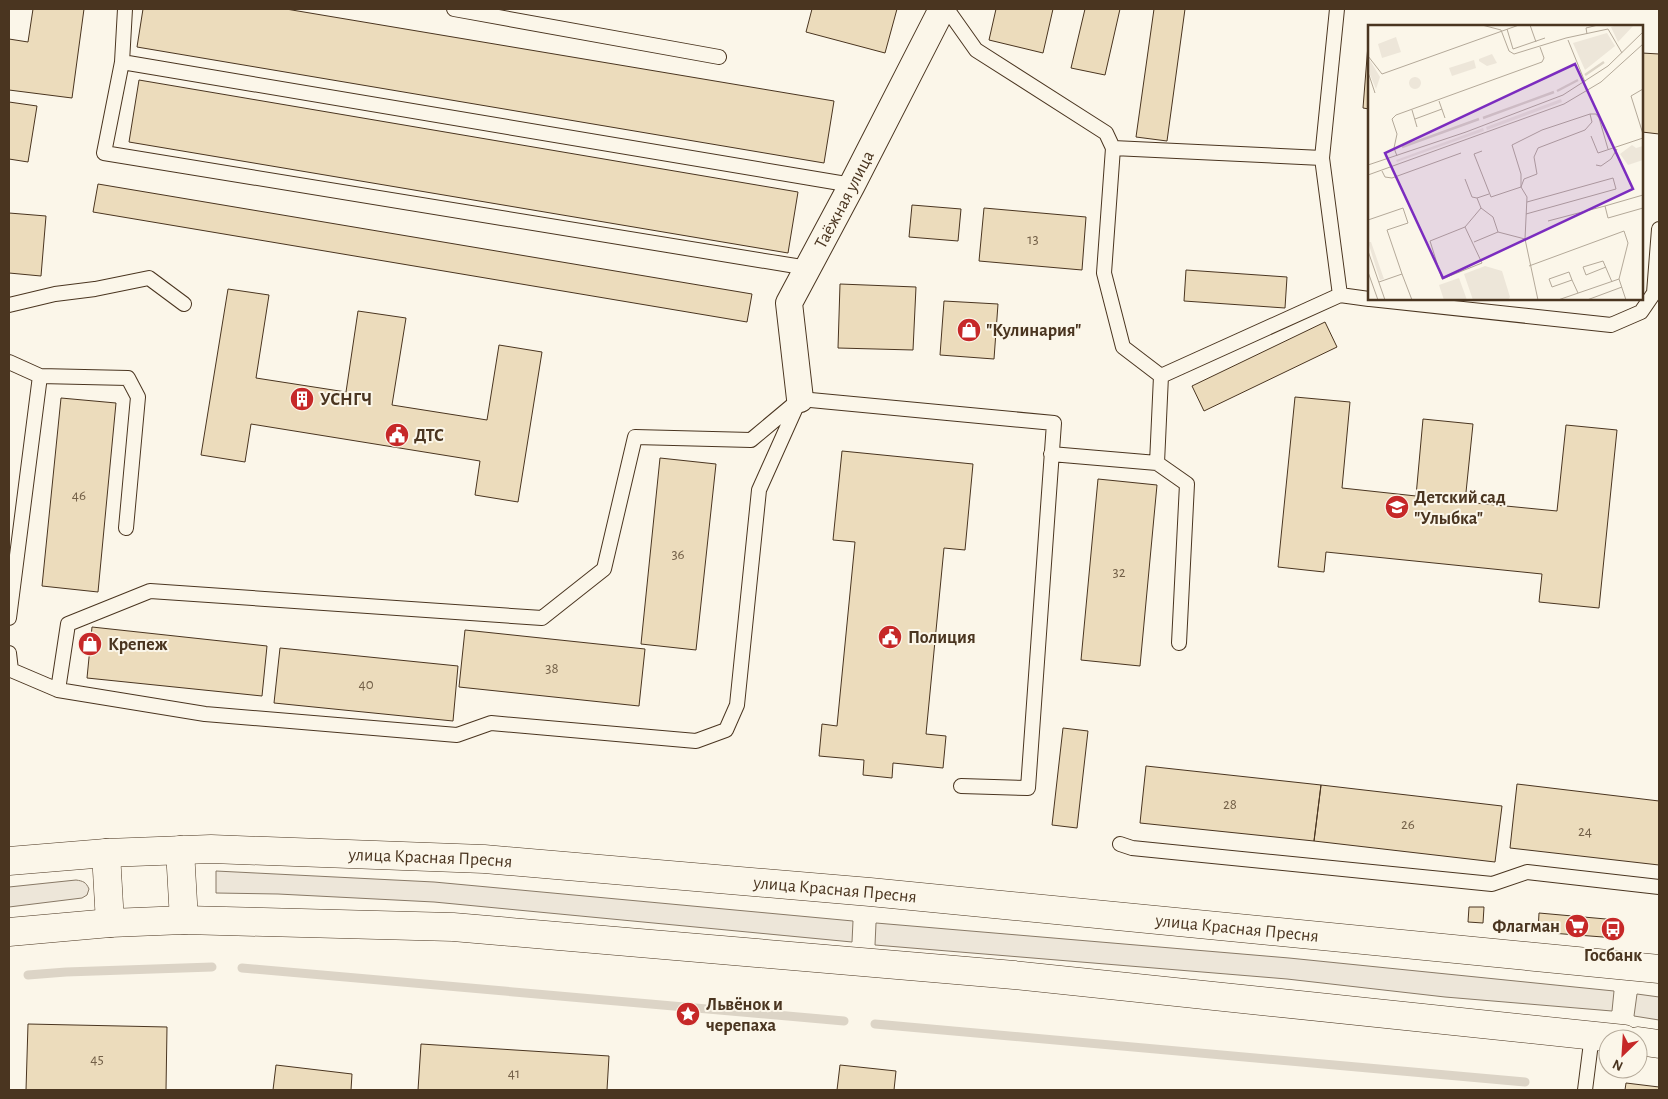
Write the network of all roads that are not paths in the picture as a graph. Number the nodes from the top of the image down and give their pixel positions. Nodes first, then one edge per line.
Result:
1 (125, 9) edge
2 (454, 9) edge
3 (942, 9) edge
4 (947, 9) edge
5 (1338, 9) edge
6 (719, 57) dead end
7 (122, 62) junction
8 (1113, 148) junction
9 (1322, 158) junction
10 (852, 185) junction
11 (1659, 229) edge
12 (808, 268) junction
13 (1340, 296) junction
14 (1368, 299) edge
15 (1379, 300) edge
16 (184, 304) dead end
17 (9, 305) edge
18 (9, 362) edge
19 (40, 376) junction
20 (1161, 376) junction
21 (800, 399) junction
22 (1051, 454) junction
23 (1157, 462) junction
24 (126, 528) dead end
25 (9, 618) edge
26 (1178, 643) dead end
27 (9, 653) edge
28 (10, 670) edge
29 (58, 690) junction
30 (961, 786) dead end
31 (1120, 844) dead end
32 (180, 850) junction
33 (106, 853) junction
34 (9, 861) edge
35 (1659, 887) edge
36 (184, 920) junction
37 (110, 923) junction
38 (9, 932) edge
39 (1659, 969) edge
40 (1592, 1035) junction
41 (1598, 1036) edge
42 (1585, 1090) edge

1 - 7 lane
2 - 6 lane
3 - 10 street, Таёжная улица
4 - 8 lane
5 - 9 lane
7 - 10 lane
7 - 12 lane
8 - 9 lane
8 - 20 lane
9 - 13 lane
10 - 12 street, Таёжная улица
11 - 15 lane
12 - 21 street, Таёжная улица
13 - 14 lane
13 - 20 lane
16 - 17 lane
18 - 19 lane
19 - 24 lane
19 - 25 lane
20 - 23 lane
21 - 22 lane
21 - 29 lane
21 - 29 lane
22 - 23 lane
22 - 30 lane
23 - 26 lane
27 - 28 lane
28 - 29 lane
31 - 35 lane
32 - 33 street, улица Красная Пресня
32 - 36 street
32 - 39 street, улица Красная Пресня
33 - 34 street, улица Красная Пресня
33 - 37 street
36 - 37 street
36 - 40 street
37 - 38 street
40 - 41 street
40 - 42 lane

